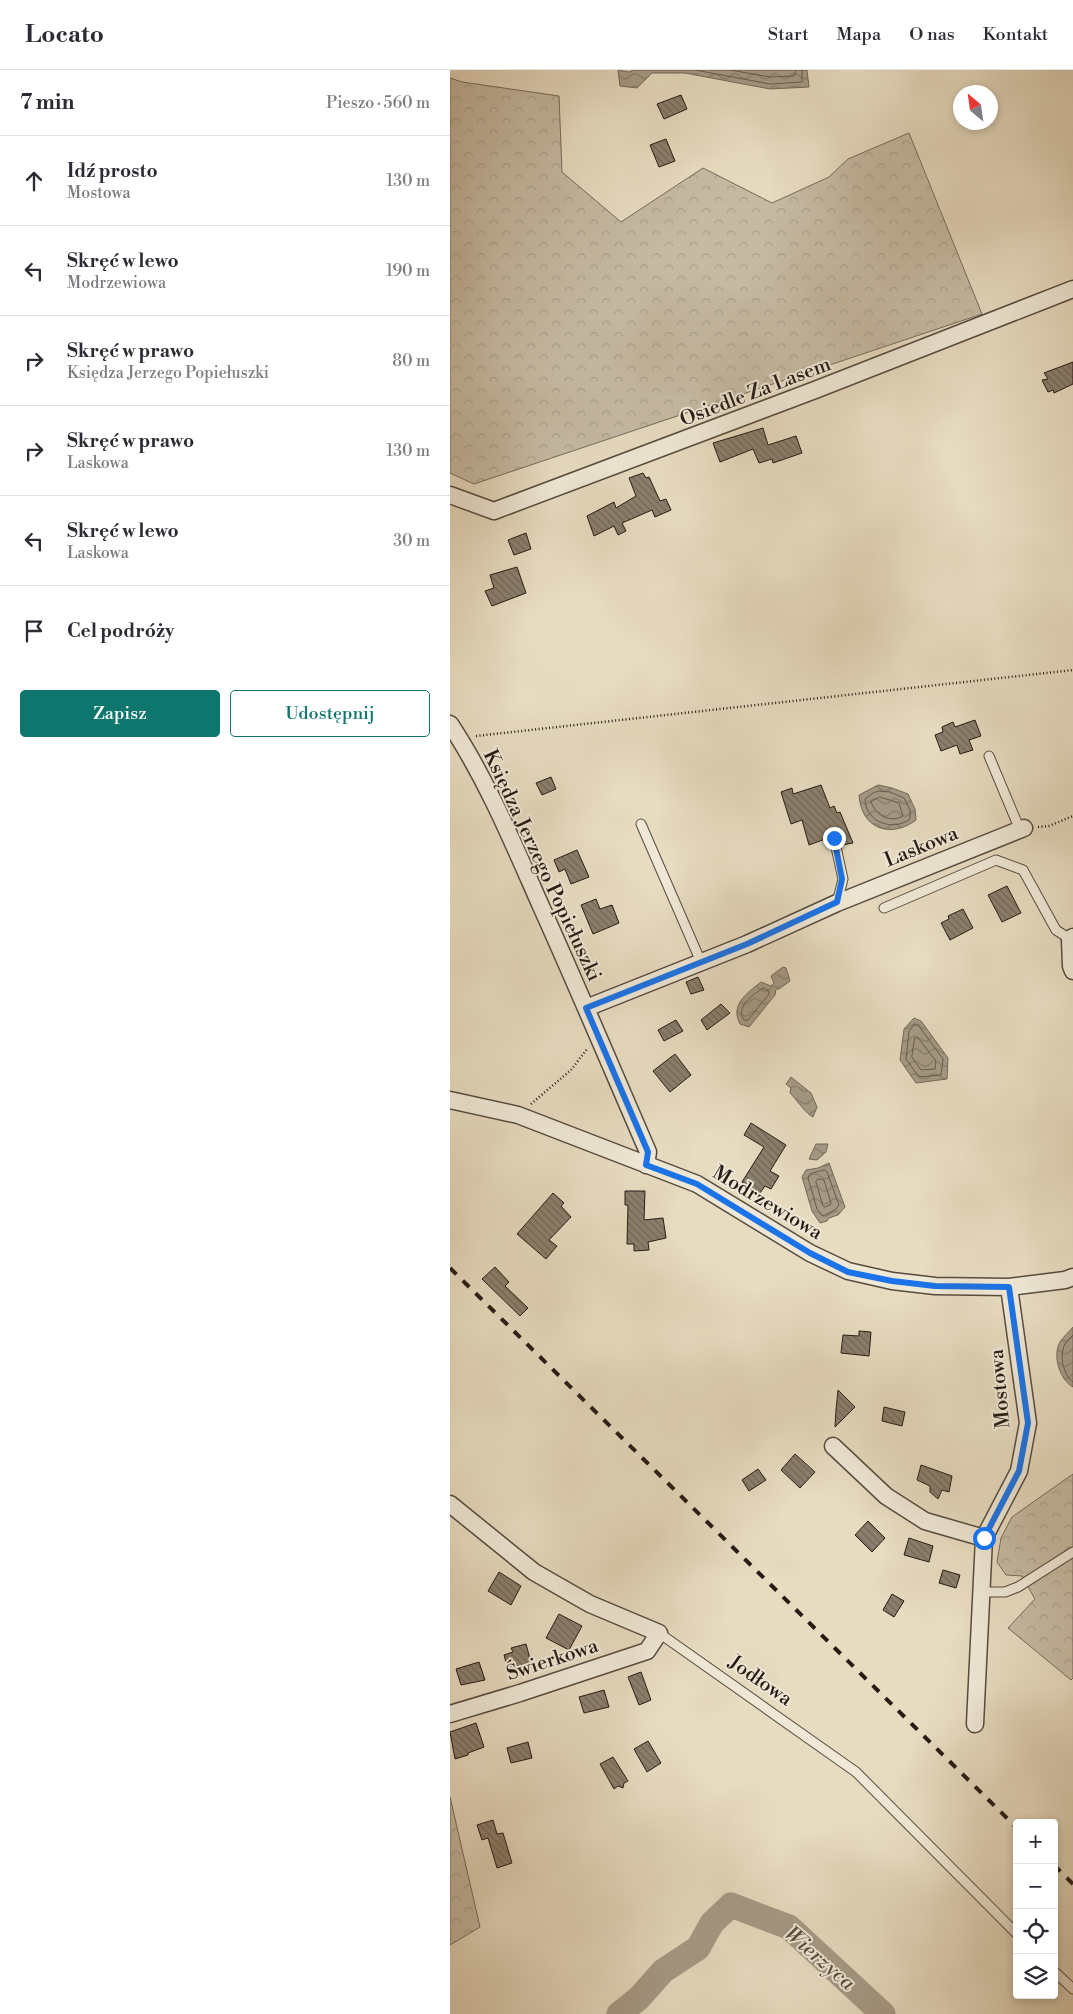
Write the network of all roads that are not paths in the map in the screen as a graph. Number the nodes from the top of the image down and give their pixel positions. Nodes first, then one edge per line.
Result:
1 (1073, 289) edge
2 (450, 495) edge
3 (454, 731) edge
4 (989, 756) dead end
5 (641, 824) dead end
6 (1022, 829) joint
7 (834, 838) dead end
8 (837, 902) junction
9 (884, 908) dead end
10 (1071, 938) edge
11 (701, 962) junction
12 (1073, 971) edge
13 (586, 1008) junction
14 (450, 1100) edge
15 (646, 1165) junction
16 (1073, 1277) edge
17 (1009, 1287) junction
18 (833, 1446) dead end
19 (450, 1504) edge
20 (984, 1538) junction
21 (1073, 1552) edge
22 (981, 1592) junction
23 (659, 1633) junction
24 (450, 1714) edge
25 (975, 1724) dead end
26 (1013, 1930) edge
27 (1058, 1975) edge
28 (1073, 1989) edge

1 - 2 street, Osiedle Za Lasem
3 - 13 street, Księdza Jerzego Popiełuszki
4 - 6 lane
5 - 11 lane
6 - 8 street, Laskowa
7 - 8 lane
8 - 11 street, Laskowa
9 - 10 lane
10 - 12 street
11 - 13 street, Laskowa
13 - 15 street, Księdza Jerzego Popiełuszki
14 - 15 street, Modrzewiowa
15 - 17 street, Modrzewiowa
16 - 17 street, Modrzewiowa
17 - 20 street, Mostowa
18 - 20 street
19 - 23 street, Jodłowa
20 - 22 street, Mostowa
21 - 22 lane
22 - 25 street, Mostowa
23 - 24 street, Świerkowa
23 - 26 lane, Jodłowa
27 - 28 lane

